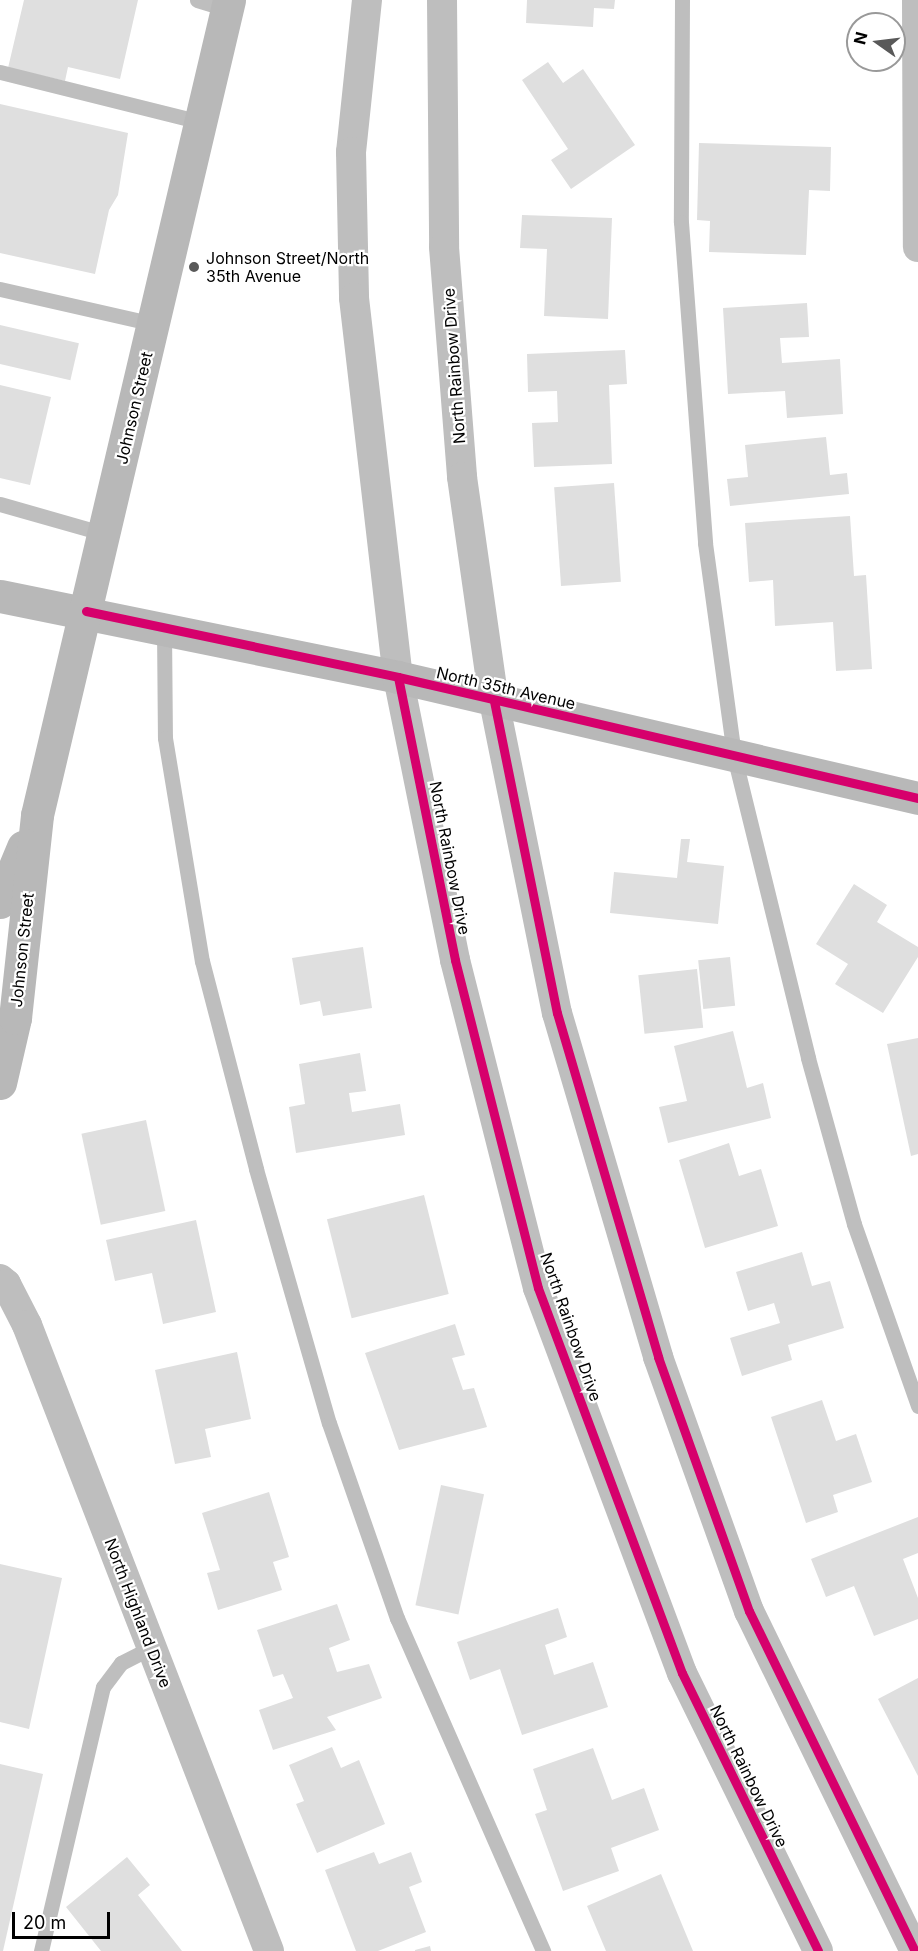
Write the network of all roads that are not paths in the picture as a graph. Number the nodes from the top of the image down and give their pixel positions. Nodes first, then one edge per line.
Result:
1 (367, 0) edge
2 (442, 0) edge
3 (682, 0) edge
4 (916, 0) edge
5 (218, 3) edge
6 (0, 72) edge
7 (201, 122) junction
8 (918, 247) edge
9 (0, 289) edge
10 (154, 324) junction
11 (0, 504) edge
12 (105, 534) junction
13 (0, 596) edge
14 (86, 611) junction
15 (164, 628) junction
16 (398, 678) junction
17 (494, 701) junction
18 (734, 756) junction
19 (918, 798) edge
20 (37, 815) junction
21 (0, 902) edge
22 (0, 1083) edge
23 (0, 1279) edge
24 (918, 1406) edge
25 (152, 1647) junction
26 (41, 1951) edge
27 (269, 1951) edge
28 (543, 1951) edge
29 (818, 1951) edge
30 (915, 1951) edge

1 - 16 street, North Rainbow Drive
2 - 17 street, North Rainbow Drive
3 - 18 lane
4 - 8 street
5 - 7 street, Johnson Street
6 - 7 lane
7 - 10 street, Johnson Street
9 - 10 lane
10 - 12 street, Johnson Street
11 - 12 lane
12 - 14 street, Johnson Street
13 - 14 street, North 35th Avenue
14 - 15 street, North 35th Avenue
14 - 20 street, Johnson Street
15 - 16 street, North 35th Avenue
15 - 28 lane
16 - 17 street, North 35th Avenue
16 - 29 street, North Rainbow Drive
17 - 18 street, North 35th Avenue
17 - 30 street, North Rainbow Drive
18 - 19 street, North 35th Avenue
18 - 24 lane
20 - 21 street, Johnson Street
20 - 22 street, Johnson Street
23 - 25 street, North Highland Drive
25 - 26 lane
25 - 27 street, North Highland Drive

